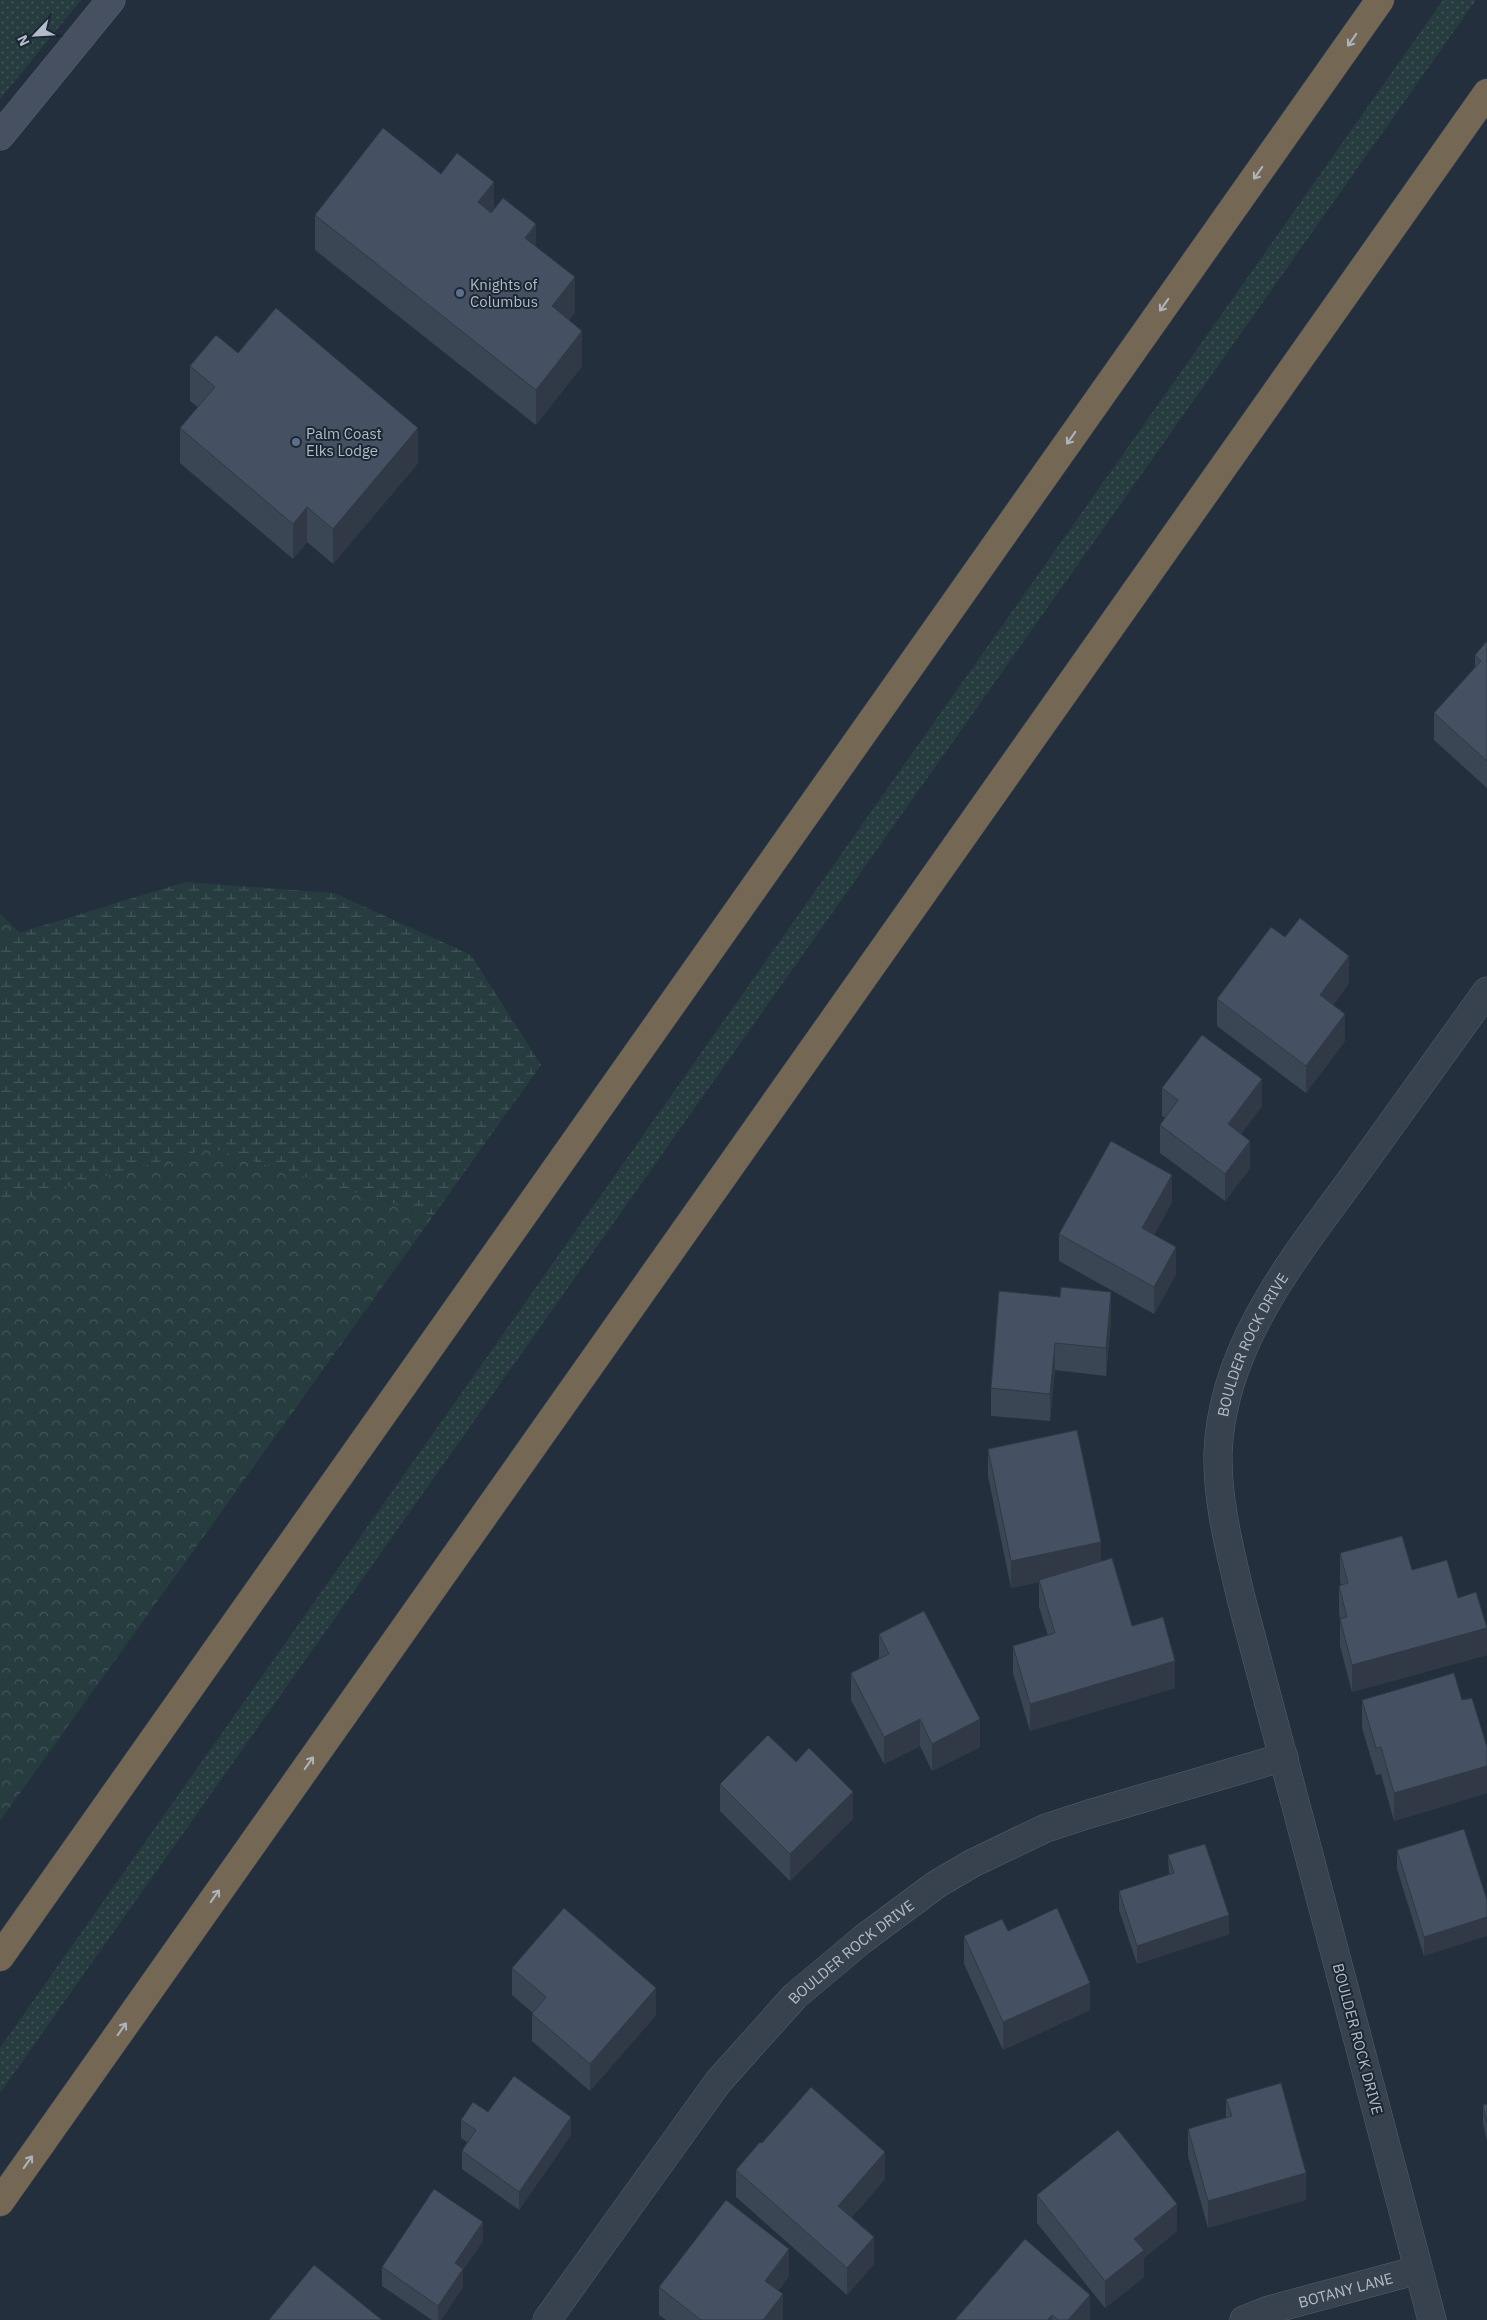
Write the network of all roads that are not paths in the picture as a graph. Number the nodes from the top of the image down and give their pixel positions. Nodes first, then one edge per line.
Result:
1 (111, 0) edge
2 (1380, 0) edge
3 (1487, 92) edge
4 (0, 136) edge
5 (1487, 992) edge
6 (1284, 1757) junction
7 (0, 1957) edge
8 (0, 2202) edge
9 (1418, 2270) junction
10 (547, 2320) edge
11 (1244, 2320) edge
12 (1432, 2320) edge

1 - 4 street
2 -> 7 highway
8 -> 3 highway
5 - 6 street, BOULDER ROCK DRIVE
6 - 9 street, BOULDER ROCK DRIVE
6 - 10 street, BOULDER ROCK DRIVE
9 - 11 street, BOTANY LANE
9 - 12 street, BOULDER ROCK DRIVE

